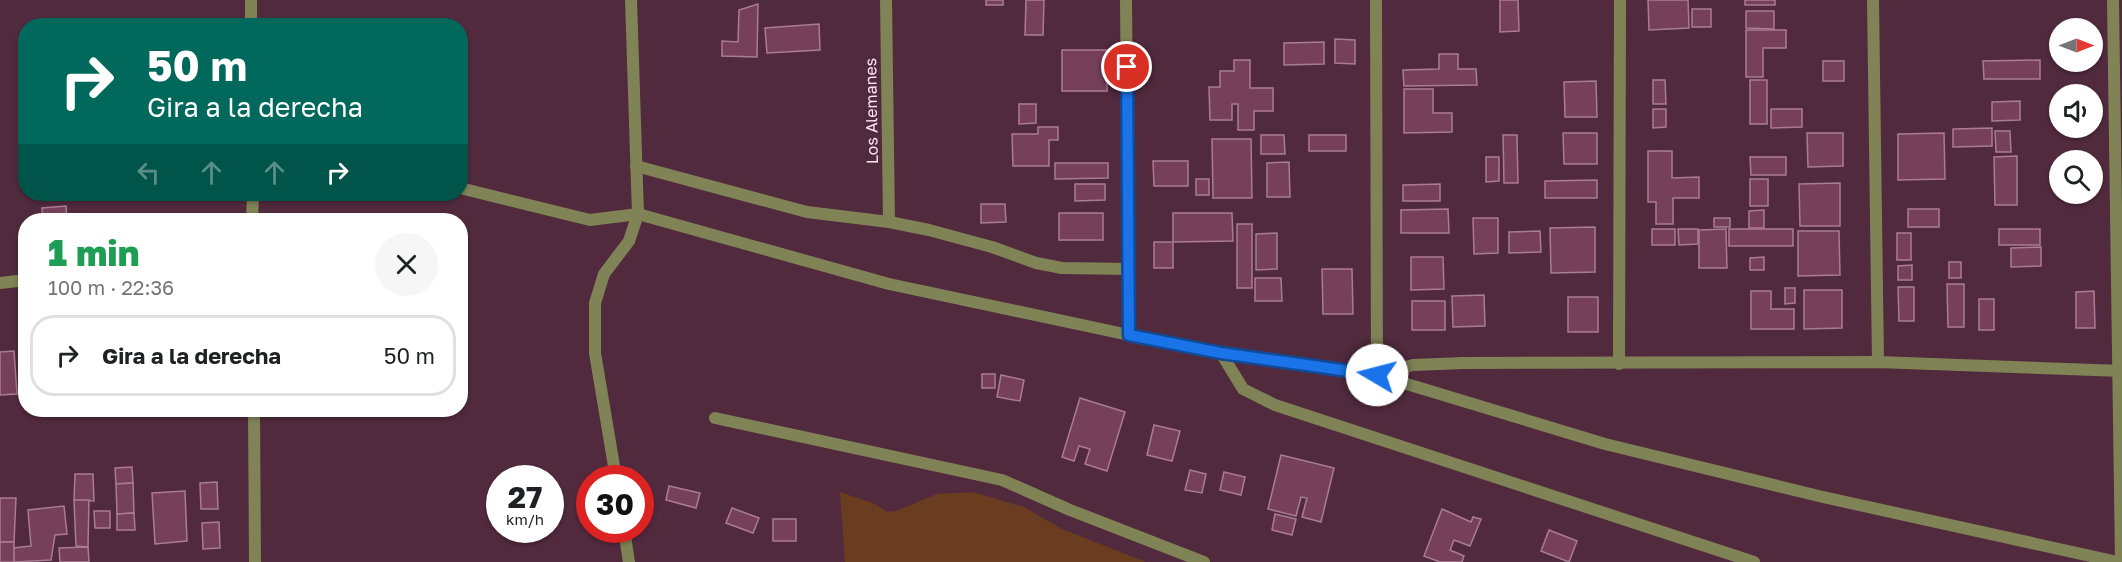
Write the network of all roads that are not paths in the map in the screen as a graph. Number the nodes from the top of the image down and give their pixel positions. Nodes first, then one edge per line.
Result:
1 (251, 0) edge
2 (631, 0) edge
3 (886, 0) edge
4 (1126, 0) edge
5 (1376, 0) edge
6 (1620, 0) edge
7 (1873, 0) edge
8 (2113, 0) edge
9 (251, 18) edge
10 (636, 166) junction
11 (468, 190) edge
12 (638, 214) junction
13 (889, 222) junction
14 (1129, 269) junction
15 (18, 281) edge
16 (0, 284) edge
17 (1129, 335) junction
18 (1221, 353) junction
19 (1878, 362) junction
20 (1619, 364) junction
21 (2120, 371) edge
22 (1377, 375) junction
23 (254, 417) edge
24 (715, 418) dead end
25 (614, 465) edge
26 (626, 543) edge
27 (1716, 557) edge
28 (1179, 558) edge
29 (255, 562) edge
30 (629, 562) edge
31 (1204, 562) edge
32 (1754, 562) edge
33 (2120, 562) edge

1 - 9 street
2 - 10 street
3 - 13 street, Los Alemanes
4 - 14 street
5 - 22 street
6 - 20 street
7 - 19 street
8 - 21 street
10 - 12 street
10 - 13 street
11 - 12 street
12 - 17 street
12 - 25 street
13 - 14 street
14 - 17 street
15 - 16 street
17 - 18 street
18 - 22 street
18 - 27 street
19 - 20 street
19 - 21 street
20 - 22 street
21 - 33 street
22 - 33 street
23 - 29 street
24 - 28 street
26 - 30 street
27 - 32 street
28 - 31 street

